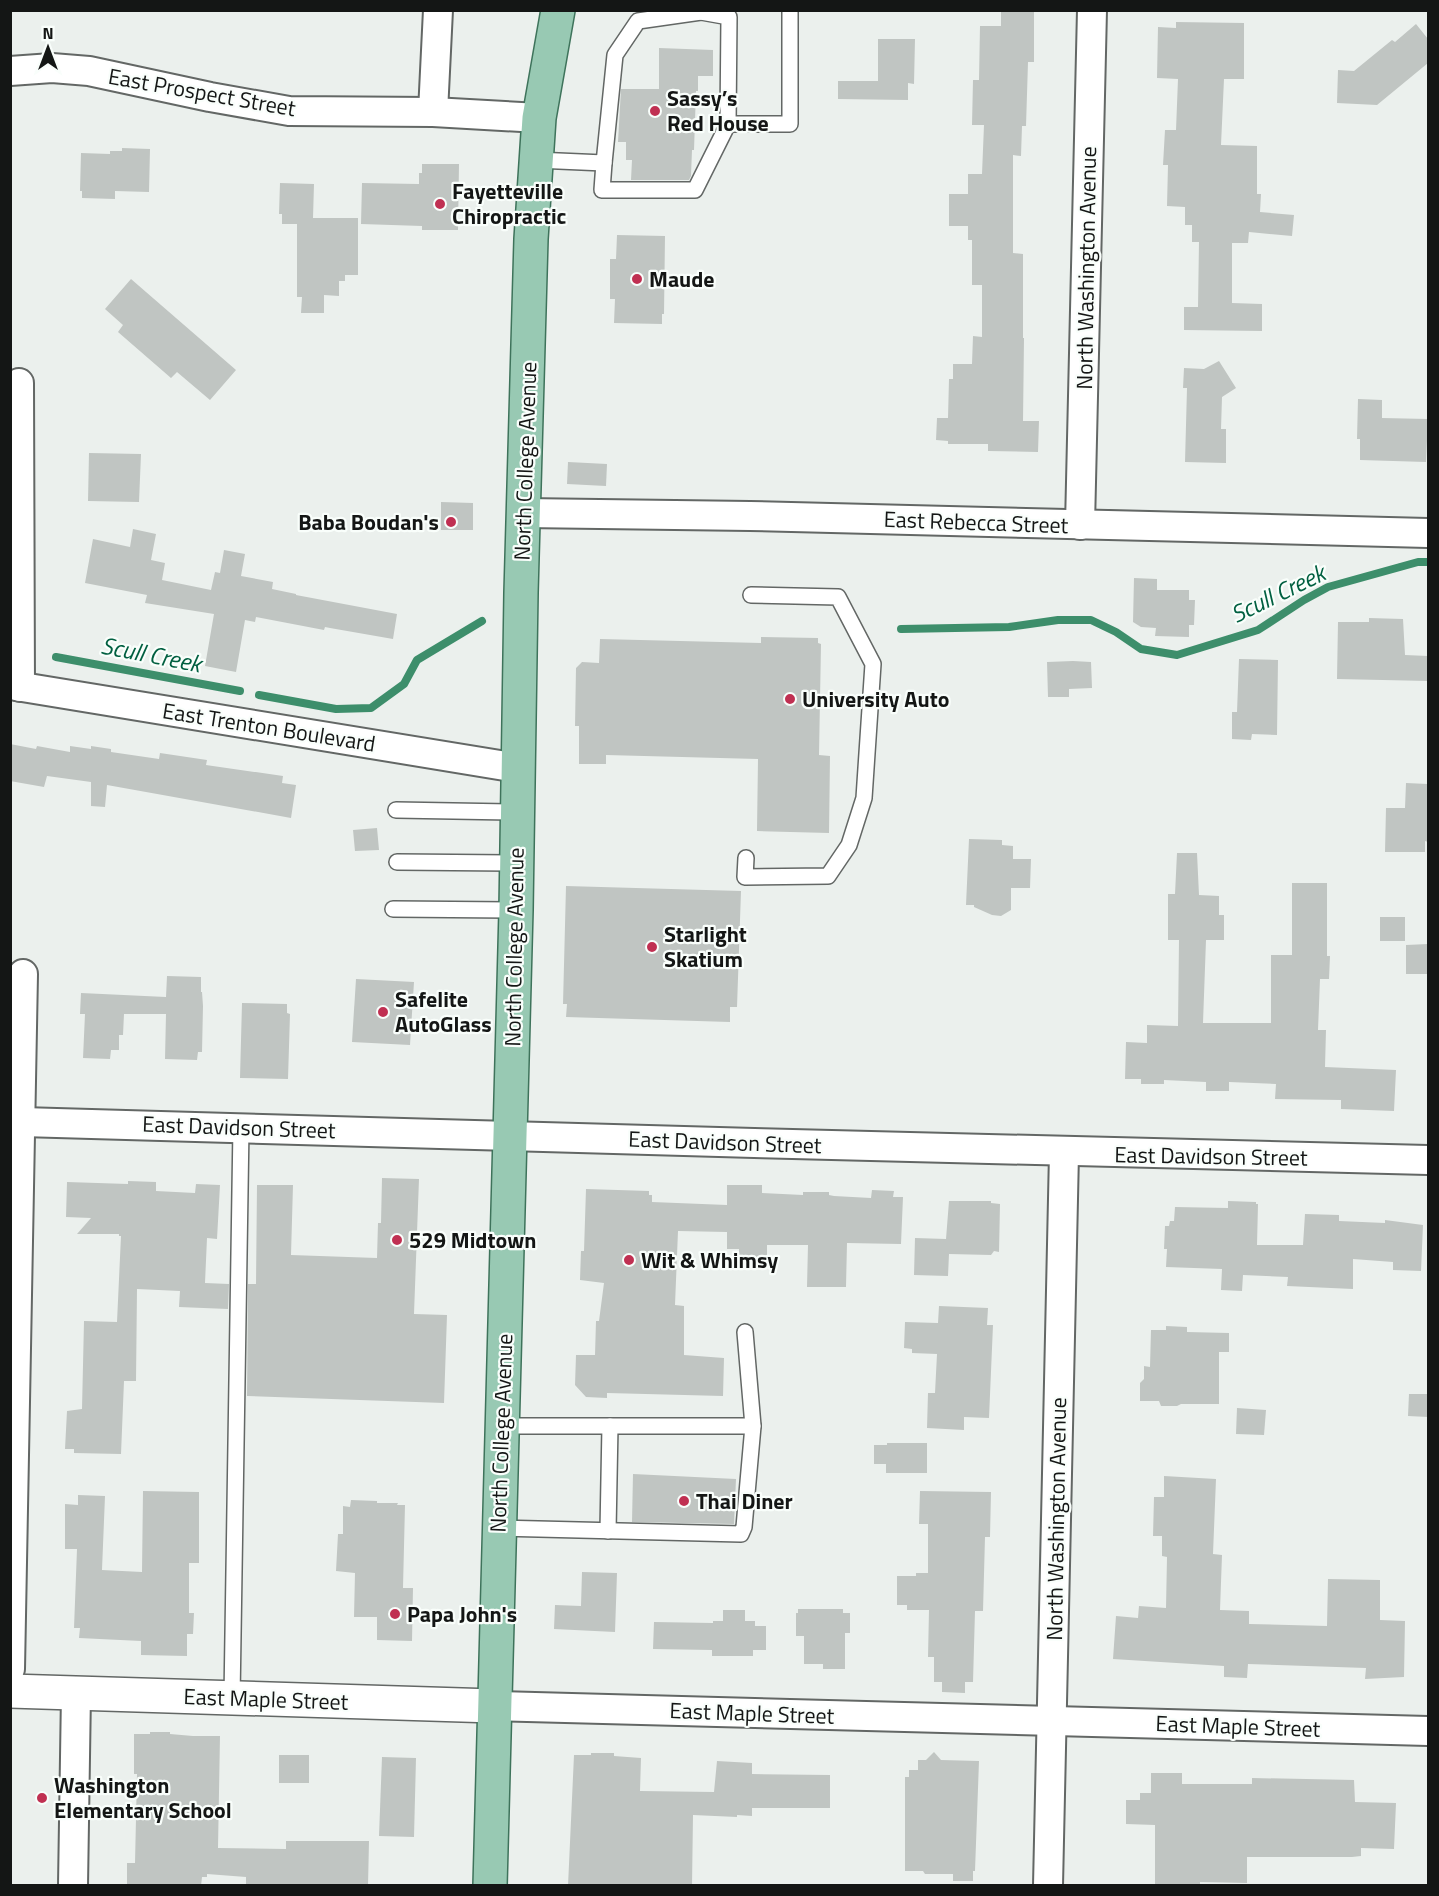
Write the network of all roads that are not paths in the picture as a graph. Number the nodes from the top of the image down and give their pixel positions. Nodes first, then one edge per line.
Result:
1 (438, 10) edge
2 (558, 10) edge
3 (790, 10) edge
4 (1092, 10) edge
5 (701, 11) edge
6 (10, 71) edge
7 (433, 112) junction
8 (538, 118) junction
9 (728, 124) junction
10 (536, 160) junction
11 (604, 164) junction
12 (19, 383) dead end
13 (524, 513) junction
14 (1080, 525) junction
15 (1428, 533) edge
16 (751, 595) dead end
17 (15, 686) edge
18 (518, 768) junction
19 (396, 810) dead end
20 (517, 812) junction
21 (746, 858) dead end
22 (397, 862) dead end
23 (516, 864) junction
24 (393, 909) dead end
25 (516, 910) junction
26 (23, 974) dead end
27 (22, 1122) junction
28 (241, 1127) junction
29 (509, 1135) junction
30 (1064, 1153) junction
31 (1428, 1160) edge
32 (16, 1166) edge
33 (745, 1332) dead end
34 (501, 1426) junction
35 (610, 1426) junction
36 (753, 1426) junction
37 (498, 1528) junction
38 (608, 1531) junction
39 (10, 1669) edge
40 (10, 1691) edge
41 (76, 1693) junction
42 (232, 1698) junction
43 (494, 1706) junction
44 (1052, 1721) junction
45 (1428, 1731) edge
46 (73, 1886) edge
47 (490, 1886) edge
48 (1048, 1886) edge

1 - 7 street
2 - 8 main road, North College Avenue
3 - 9 lane
4 - 14 street, North Washington Avenue
5 - 9 lane
5 - 11 lane
6 - 7 street, East Prospect Street
7 - 8 street, East Prospect Street
8 - 10 main road, North College Avenue
9 - 11 lane
10 - 11 lane
10 - 13 main road, North College Avenue
12 - 17 street
13 - 14 street, East Rebecca Street
13 - 18 main road, North College Avenue
14 - 15 street, East Rebecca Street
16 - 21 lane
17 - 18 street, East Trenton Boulevard
18 - 20 main road, North College Avenue
19 - 20 lane
20 - 23 main road, North College Avenue
22 - 23 lane
23 - 25 main road, North College Avenue
24 - 25 lane
25 - 29 main road, North College Avenue
26 - 27 street
27 - 28 street, East Davidson Street
27 - 32 street
28 - 29 street, East Davidson Street
28 - 42 lane
29 - 30 street, East Davidson Street
29 - 34 main road, North College Avenue
30 - 31 street, East Davidson Street
30 - 44 street, North Washington Avenue
32 - 39 street
33 - 36 lane
34 - 35 lane
34 - 37 main road, North College Avenue
35 - 36 lane
35 - 38 lane
36 - 38 lane
37 - 38 lane
37 - 43 main road, North College Avenue
40 - 41 street, East Maple Street
41 - 42 street, East Maple Street
41 - 46 street
42 - 43 street, East Maple Street
43 - 44 street, East Maple Street
43 - 47 main road, North College Avenue
44 - 45 street, East Maple Street
44 - 48 street, North Washington Avenue

